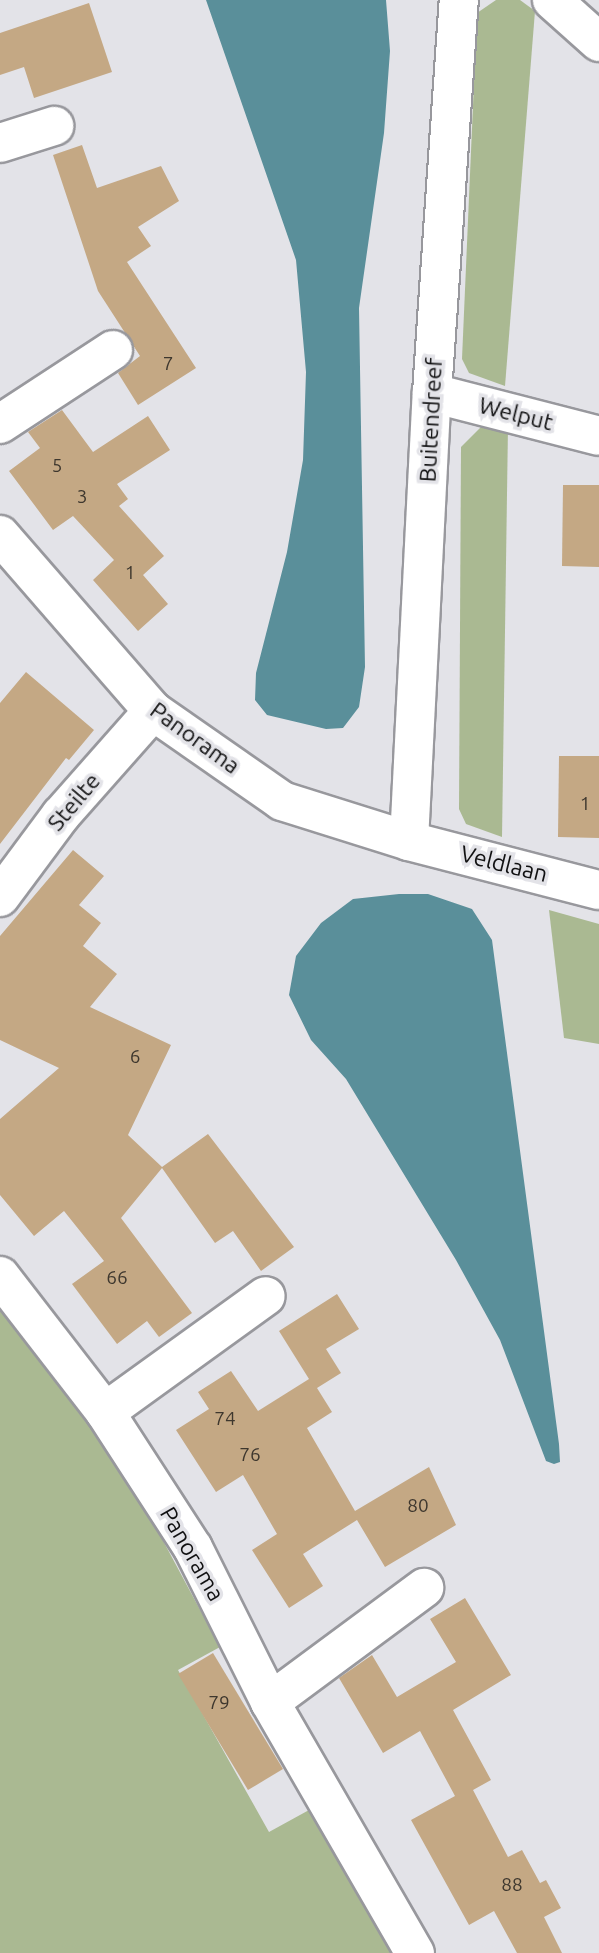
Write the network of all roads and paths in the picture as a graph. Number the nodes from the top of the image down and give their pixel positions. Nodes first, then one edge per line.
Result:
1 (459, 0) edge
2 (551, 0) edge
3 (599, 42) edge
4 (54, 126) dead end
5 (0, 143) edge
6 (113, 350) dead end
7 (432, 393) junction
8 (0, 424) edge
9 (599, 436) edge
10 (0, 535) edge
11 (153, 712) junction
12 (409, 841) junction
13 (599, 890) edge
14 (0, 897) edge
15 (0, 1276) edge
16 (266, 1296) dead end
17 (104, 1412) junction
18 (424, 1588) dead end
19 (270, 1702) junction
20 (415, 1953) edge

1 - 7 street, Buitendreef
2 - 3 street
4 - 5 street
6 - 8 street
7 - 9 street, Welput
7 - 12 street, Buitendreef
10 - 11 street, Panorama
11 - 12 street, Panorama
11 - 14 street, Steilte
12 - 13 street, Veldlaan
15 - 17 street, Panorama
16 - 17 street
17 - 19 street, Panorama
18 - 19 street
19 - 20 street, Panorama

